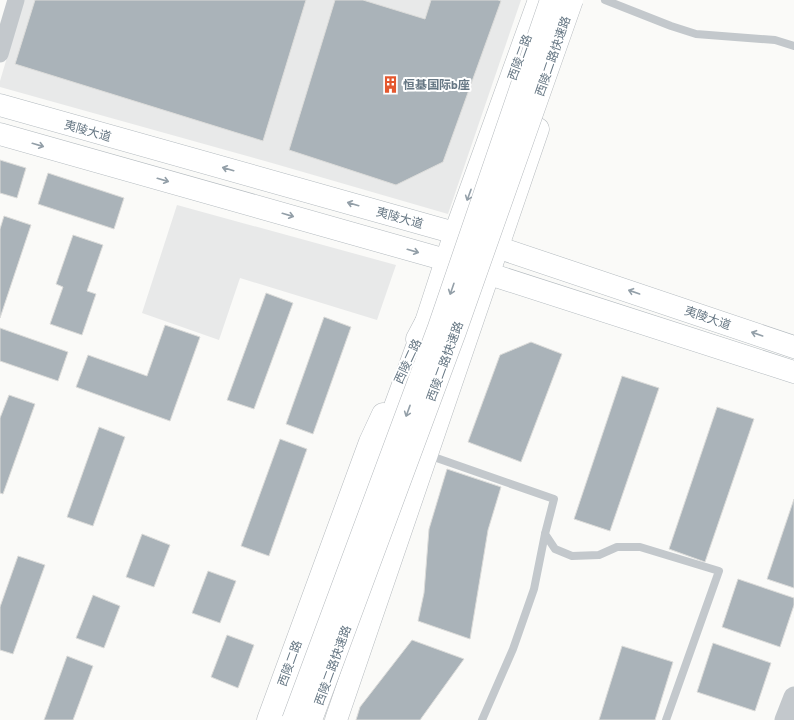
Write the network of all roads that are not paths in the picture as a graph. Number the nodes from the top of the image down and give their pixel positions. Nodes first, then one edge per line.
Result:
1 (16, 0) edge
2 (539, 0) edge
3 (551, 0) edge
4 (572, 0) edge
5 (581, 0) edge
6 (605, 0) edge
7 (794, 46) edge
8 (0, 54) edge
9 (0, 106) edge
10 (0, 134) edge
11 (455, 233) junction
12 (498, 246) junction
13 (446, 260) junction
14 (489, 274) junction
15 (426, 322) junction
16 (455, 332) junction
17 (794, 347) edge
18 (794, 372) edge
19 (427, 455) junction
20 (545, 534) junction
21 (794, 697) edge
22 (268, 720) edge
23 (280, 720) edge
24 (293, 720) edge
25 (311, 720) edge
26 (321, 720) edge
27 (336, 720) edge
28 (482, 720) edge
29 (666, 720) edge
30 (786, 720) edge

1 - 8 street
2 -> 11 main road, 西陵二路
3 -> 24 main road, 西陵二路快速路, bridge
4 - 16 main road, 西陵二路快速路, bridge
5 - 12 main road
6 - 7 lane
11 -> 9 main road, 夷陵大道
10 -> 13 main road
11 - 12 main road, 夷陵大道
11 - 13 main road, 西陵二路
12 - 14 main road
17 -> 12 main road, 夷陵大道
13 - 14 main road
13 - 15 main road, 西陵二路
14 - 18 main road
14 - 19 main road
15 - 22 main road, 西陵二路
15 - 23 main road
16 - 25 main road, 西陵二路快速路, bridge
16 - 26 main road, bridge
19 - 20 lane
19 - 27 main road
20 - 28 lane
20 - 29 lane
21 - 30 street

